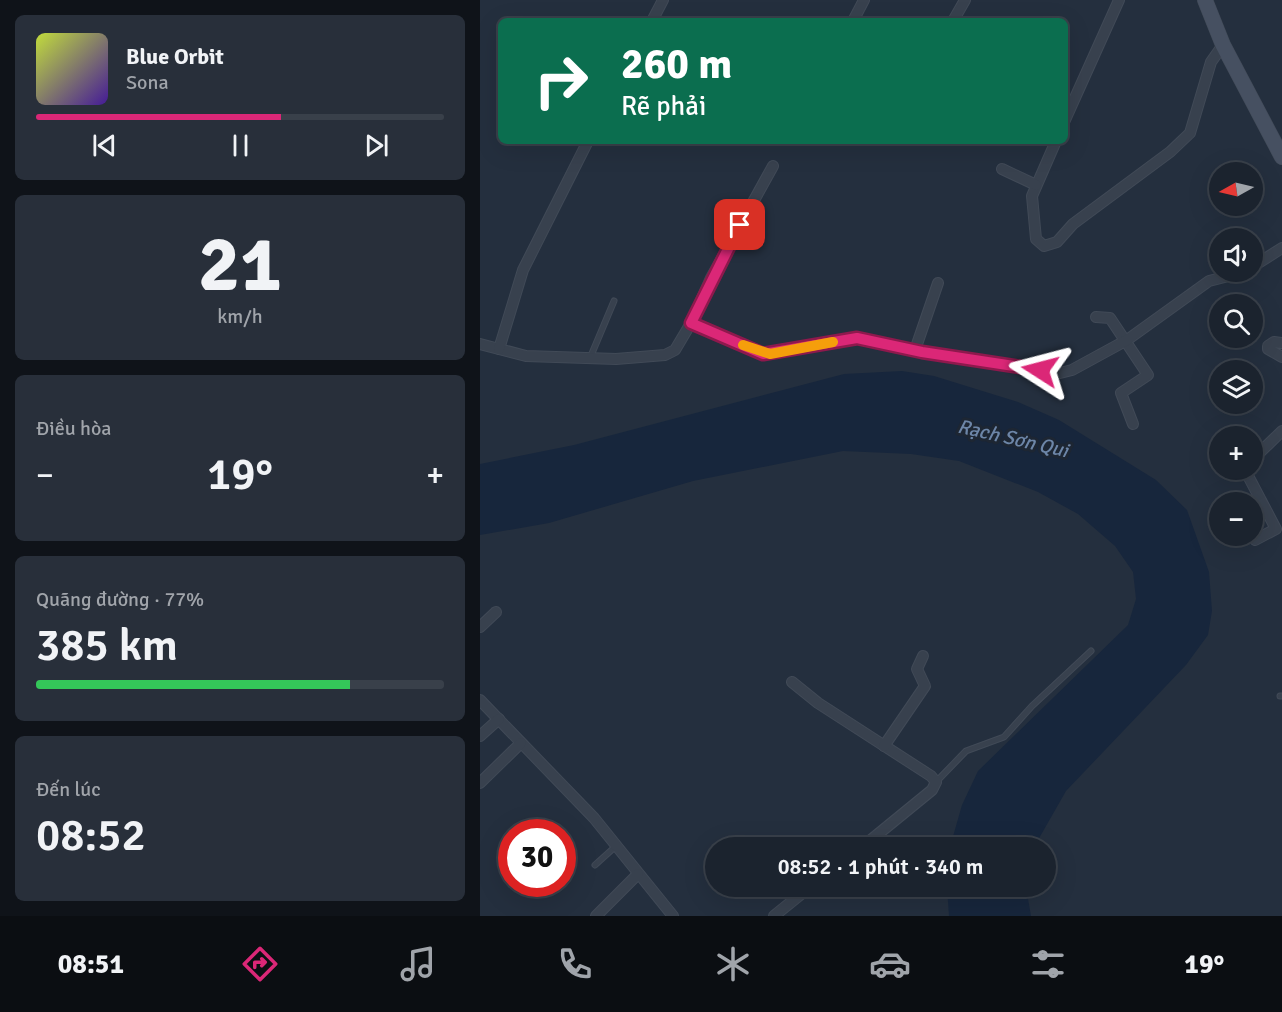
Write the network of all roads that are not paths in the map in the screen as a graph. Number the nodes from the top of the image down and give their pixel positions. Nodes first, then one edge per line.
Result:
1 (663, 0) edge
2 (864, 0) edge
3 (965, 0) edge
4 (1119, 0) edge
5 (1208, 1) edge
6 (654, 18) edge
7 (855, 18) edge
8 (955, 18) edge
9 (1223, 45) junction
10 (1068, 113) edge
11 (586, 144) edge
12 (1055, 144) edge
13 (1282, 158) edge
14 (772, 166) dead end
15 (1002, 169) dead end
16 (1036, 185) junction
17 (1282, 248) edge
18 (1263, 260) edge
19 (1209, 281) edge
20 (938, 283) dead end
21 (614, 301) dead end
22 (1096, 317) dead end
23 (691, 323) junction
24 (1282, 343) edge
25 (480, 344) edge
26 (1130, 345) junction
27 (499, 349) junction
28 (915, 350) junction
29 (1282, 357) edge
30 (590, 358) junction
31 (1133, 424) dead end
32 (1282, 431) edge
33 (1263, 449) edge
34 (1263, 504) edge
35 (1263, 536) edge
36 (496, 612) dead end
37 (480, 627) edge
38 (1091, 651) dead end
39 (923, 656) dead end
40 (792, 682) dead end
41 (480, 700) edge
42 (499, 719) junction
43 (480, 736) edge
44 (521, 743) junction
45 (884, 746) junction
46 (480, 783) edge
47 (936, 783) junction
48 (874, 837) edge
49 (616, 846) junction
50 (595, 865) dead end
51 (638, 874) junction
52 (797, 897) edge
53 (596, 916) edge
54 (673, 916) edge
55 (774, 916) edge

1 - 6 street
2 - 7 street
3 - 8 street
4 - 10 street
5 - 9 street
9 - 13 street
9 - 16 street
11 - 27 street
12 - 16 street
14 - 23 street
15 - 16 street
17 - 18 street
19 - 26 street
20 - 28 street
21 - 30 lane
22 - 26 street
23 - 28 street
23 - 30 street
24 - 29 street
25 - 27 street
26 - 28 street
26 - 31 street
27 - 30 street
32 - 33 street
34 - 35 street
36 - 37 street
38 - 47 lane
39 - 45 street
40 - 45 street
41 - 42 street
42 - 43 street
42 - 44 street
44 - 46 street
44 - 49 street
45 - 47 street
47 - 48 street
49 - 50 lane
49 - 51 street
51 - 53 street
51 - 54 street
52 - 55 street

